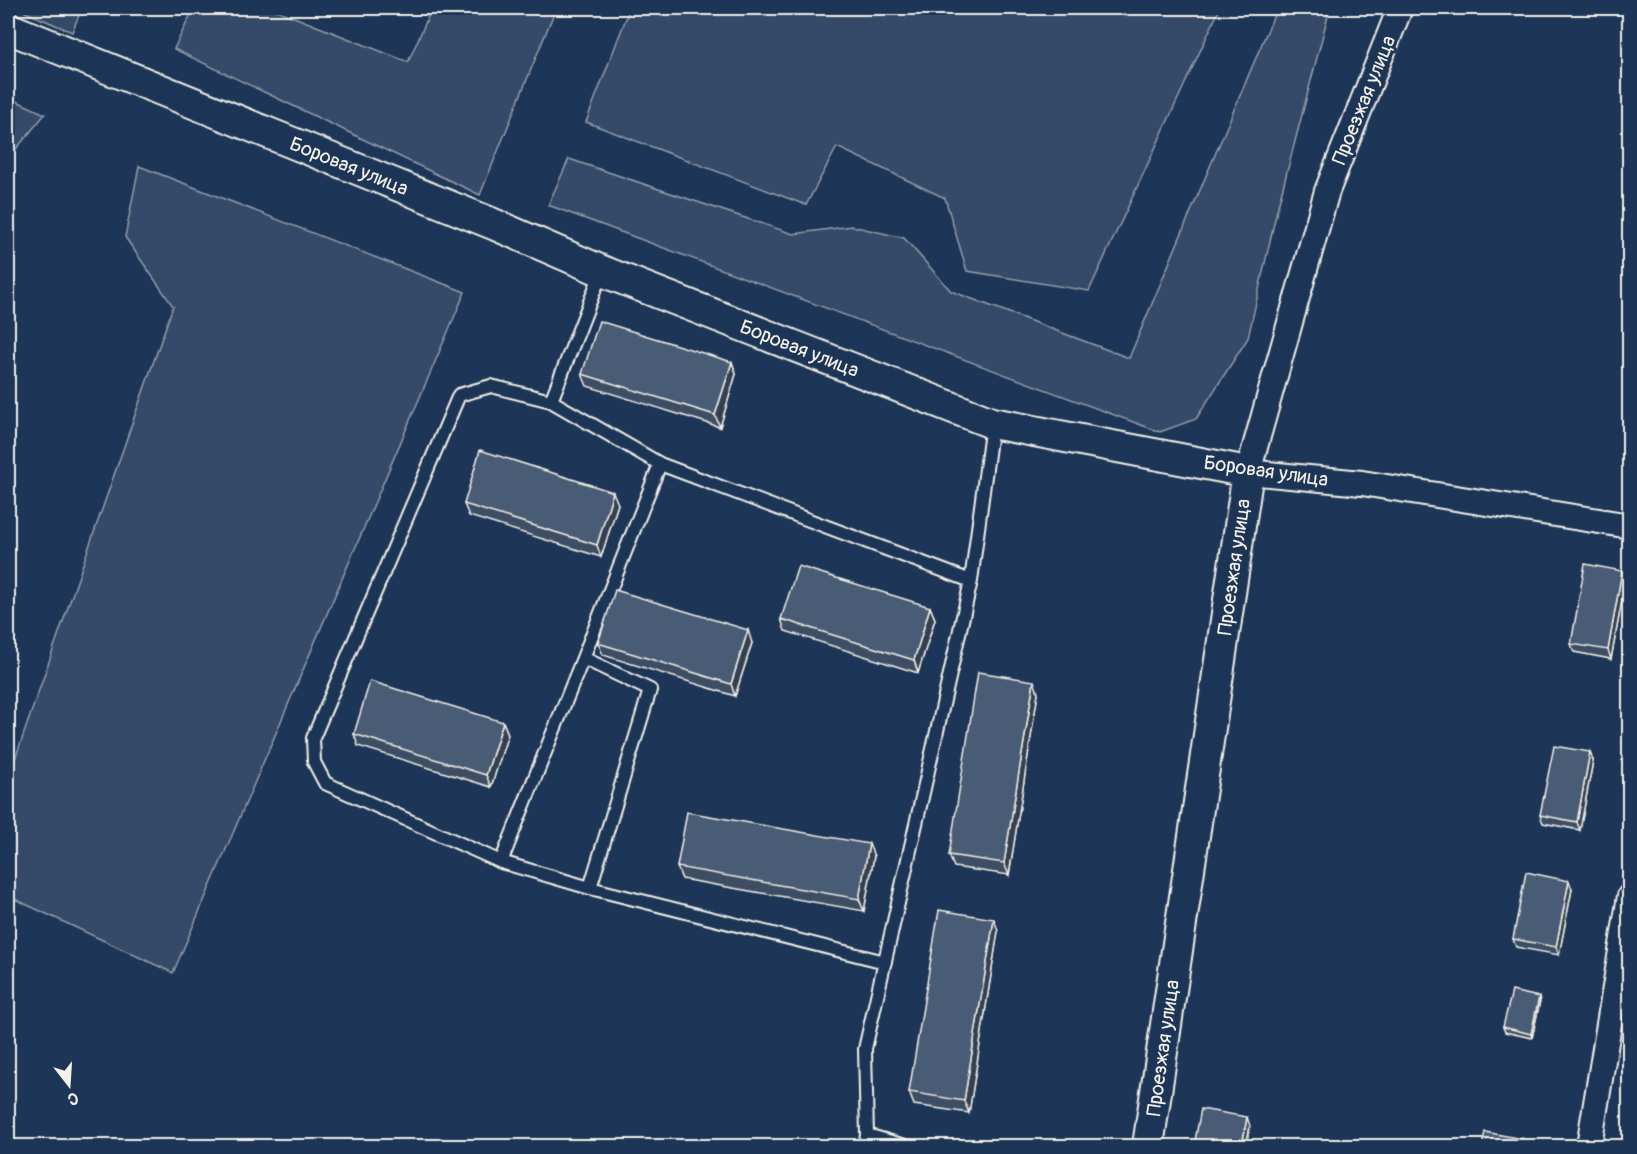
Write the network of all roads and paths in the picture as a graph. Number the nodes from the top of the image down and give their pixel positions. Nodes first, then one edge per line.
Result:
1 (1400, 8) edge
2 (8, 28) edge
3 (602, 271) junction
4 (551, 401) junction
5 (992, 423) junction
6 (660, 464) junction
7 (1248, 472) junction
8 (1629, 526) edge
9 (971, 581) junction
10 (584, 658) junction
11 (501, 862) junction
12 (590, 888) junction
13 (1629, 896) edge
14 (885, 962) junction
15 (866, 1141) edge
16 (905, 1146) edge
17 (1148, 1146) edge
18 (1589, 1146) edge

1 - 7 street, Проезжая улица
2 - 3 street, Боровая улица
3 - 4 lane
3 - 5 street, Боровая улица
4 - 6 lane
4 - 11 lane
5 - 7 street, Боровая улица
5 - 9 lane
6 - 9 lane
6 - 10 lane
7 - 8 street, Боровая улица
7 - 17 street, Проезжая улица
9 - 14 lane
10 - 11 lane
10 - 12 lane
11 - 12 lane
12 - 14 lane
13 - 18 street
14 - 15 lane
15 - 16 lane

